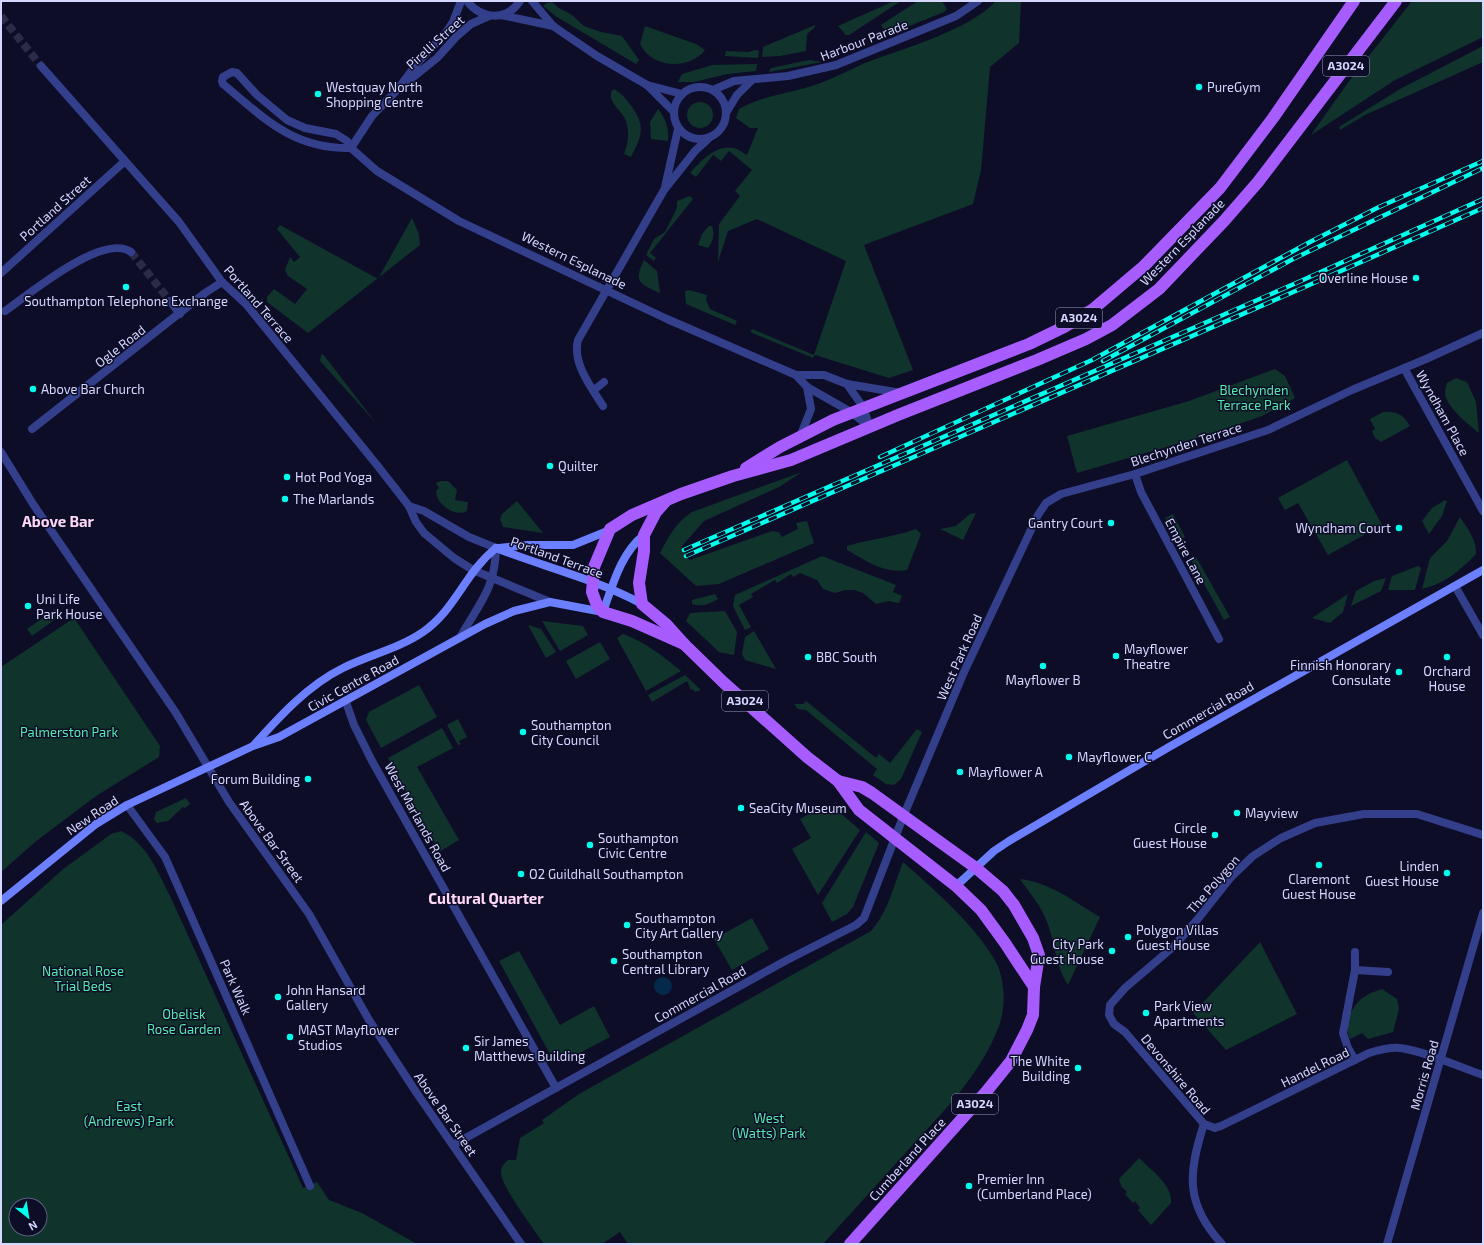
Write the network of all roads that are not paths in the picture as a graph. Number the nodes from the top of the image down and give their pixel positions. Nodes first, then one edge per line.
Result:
1 (461, 1) edge
2 (467, 1) edge
3 (520, 1) edge
4 (532, 1) edge
5 (978, 1) edge
6 (1354, 1) edge
7 (1396, 1) edge
8 (501, 15) junction
9 (489, 16) junction
10 (553, 26) junction
11 (41, 66) tunnel mouth
12 (752, 80) junction
13 (647, 85) junction
14 (398, 89) junction
15 (713, 90) junction
16 (682, 94) junction
17 (673, 111) junction
18 (726, 113) junction
19 (678, 129) junction
20 (708, 139) junction
21 (351, 148) junction
22 (125, 161) junction
23 (664, 190) junction
24 (131, 252) tunnel mouth
25 (1, 273) edge
26 (222, 282) junction
27 (606, 291) junction
28 (170, 301) tunnel mouth
29 (4, 311) dead end
30 (180, 314) junction
31 (1483, 333) edge
32 (1404, 368) junction
33 (796, 375) junction
34 (604, 382) dead end
35 (847, 384) junction
36 (807, 386) junction
37 (594, 390) junction
38 (902, 393) junction
39 (603, 406) dead end
40 (863, 407) junction
41 (851, 412) junction
42 (870, 427) junction
43 (32, 428) dead end
44 (800, 437) junction
45 (1, 452) edge
46 (1135, 474) junction
47 (733, 476) junction
48 (667, 500) junction
49 (409, 506) junction
50 (1042, 509) joint
51 (1483, 511) edge
52 (610, 529) junction
53 (644, 535) junction
54 (496, 548) junction
55 (473, 570) junction
56 (1483, 570) edge
57 (493, 579) junction
58 (592, 582) junction
59 (1455, 586) junction
60 (611, 590) junction
61 (550, 602) junction
62 (642, 604) junction
63 (603, 612) junction
64 (1483, 635) edge
65 (461, 636) junction
66 (1219, 639) dead end
67 (684, 644) junction
68 (346, 702) junction
69 (253, 746) junction
70 (208, 767) junction
71 (838, 781) junction
72 (126, 805) junction
73 (903, 816) junction
74 (1483, 835) edge
75 (894, 838) junction
76 (976, 868) junction
77 (956, 886) junction
78 (1, 901) edge
79 (1483, 913) edge
80 (1355, 952) dead end
81 (1355, 970) junction
82 (1388, 972) dead end
83 (1034, 988) junction
84 (1109, 1015) joint
85 (1355, 1060) junction
86 (1441, 1060) junction
87 (1483, 1075) edge
88 (556, 1088) junction
89 (1204, 1124) junction
90 (453, 1145) junction
91 (310, 1186) dead end
92 (521, 1244) edge
93 (850, 1244) edge
94 (1222, 1244) edge
95 (1387, 1244) edge

1 - 14 street, Pirelli Street
2 - 9 street
3 - 8 street
4 - 10 street
5 - 12 street, Harbour Parade
6 - 38 main road, Western Esplanade / A3024
7 - 42 main road, Western Esplanade / A3024
8 - 9 street, Pirelli Street
8 - 10 street
9 - 14 street, Pirelli Street
10 - 13 street
11 - 22 street, Portland Terrace
12 - 15 street, Harbour Parade
12 - 18 street
13 - 16 street
13 - 17 street
14 - 21 street, Pirelli Street
15 - 16 street
15 - 18 street
16 - 17 street
17 - 19 street
18 - 20 street
19 - 20 street
19 - 23 street
20 - 23 street
21 - 21 street, Western Esplanade
21 - 27 street, Western Esplanade
22 - 25 street, Portland Street
22 - 26 street, Portland Terrace
23 - 27 street
24 - 29 street
26 - 30 street, Ogle Road
26 - 49 street, Portland Terrace
27 - 33 street, Western Esplanade
27 - 37 street
28 - 30 street
30 - 43 street, Ogle Road
31 - 32 street, Blechynden Terrace
32 - 46 street, Blechynden Terrace
32 - 51 street, Wyndham Place
33 - 35 street, Western Esplanade
33 - 36 street, Western Esplanade
34 - 37 street
35 - 38 street, Western Esplanade
35 - 40 street
36 - 41 street, Western Esplanade
36 - 44 street
37 - 39 street
38 - 40 main road, Western Esplanade / A3024
40 - 41 main road, Western Esplanade / A3024
40 - 42 street
41 - 42 street, Western Esplanade
41 - 44 main road, Western Esplanade / A3024
42 - 47 main road, Western Esplanade / A3024
44 - 47 main road, Western Esplanade / A3024
45 - 70 street, Above Bar Street
46 - 50 street, Blechynden Terrace
46 - 66 street, Empire Lane
47 - 48 main road, Western Esplanade / A3024
48 - 52 main road, Western Esplanade / A3024
48 - 53 main road
49 - 54 street, Portland Terrace
49 - 55 street, Portland Terrace
50 - 73 street, West Park Road
52 - 54 street, Portland Terrace
52 - 58 main road
53 - 60 street
53 - 62 main road
54 - 55 street, Civic Centre Road
54 - 57 street, Civic Centre Road
54 - 58 street, Portland Terrace
55 - 57 street, Portland Terrace
55 - 69 street, Civic Centre Road
56 - 59 street, Commercial Road
57 - 61 street, Portland Terrace
57 - 65 street, Civic Centre Road
58 - 60 street, Portland Terrace
58 - 63 main road
59 - 64 street
59 - 76 street, Commercial Road
60 - 62 street, Portland Terrace
60 - 63 street
61 - 63 street, Portland Terrace
61 - 65 street, Civic Centre Road
62 - 67 main road, A3024
63 - 67 main road, A3024
65 - 68 street, Civic Centre Road
67 - 71 main road, A3024
68 - 69 street, Civic Centre Road
68 - 88 street, West Marlands Road
69 - 70 street, Civic Centre Road
70 - 72 street, New Road
70 - 90 street, Above Bar Street
71 - 73 main road, A3024
71 - 75 main road, A3024
72 - 78 street, New Road
72 - 91 street, Park Walk
73 - 75 street, Commercial Road
73 - 76 main road, Cumberland Place / A3024
74 - 84 street, The Polygon
75 - 77 main road, A3024
75 - 88 street, Commercial Road
76 - 77 street, Commercial Road
76 - 83 main road, Cumberland Place / A3024
77 - 83 main road, A3024
79 - 86 street, Morris Road
80 - 81 street
81 - 82 street
81 - 85 street
83 - 93 main road, Cumberland Place / A3024
84 - 89 street, Devonshire Road
85 - 86 street, Handel Road
85 - 89 street, Handel Road
86 - 87 street, Handel Road
86 - 95 street, Morris Road
88 - 90 street, Commercial Road
89 - 94 street, Devonshire Road
90 - 92 street, Above Bar Street

